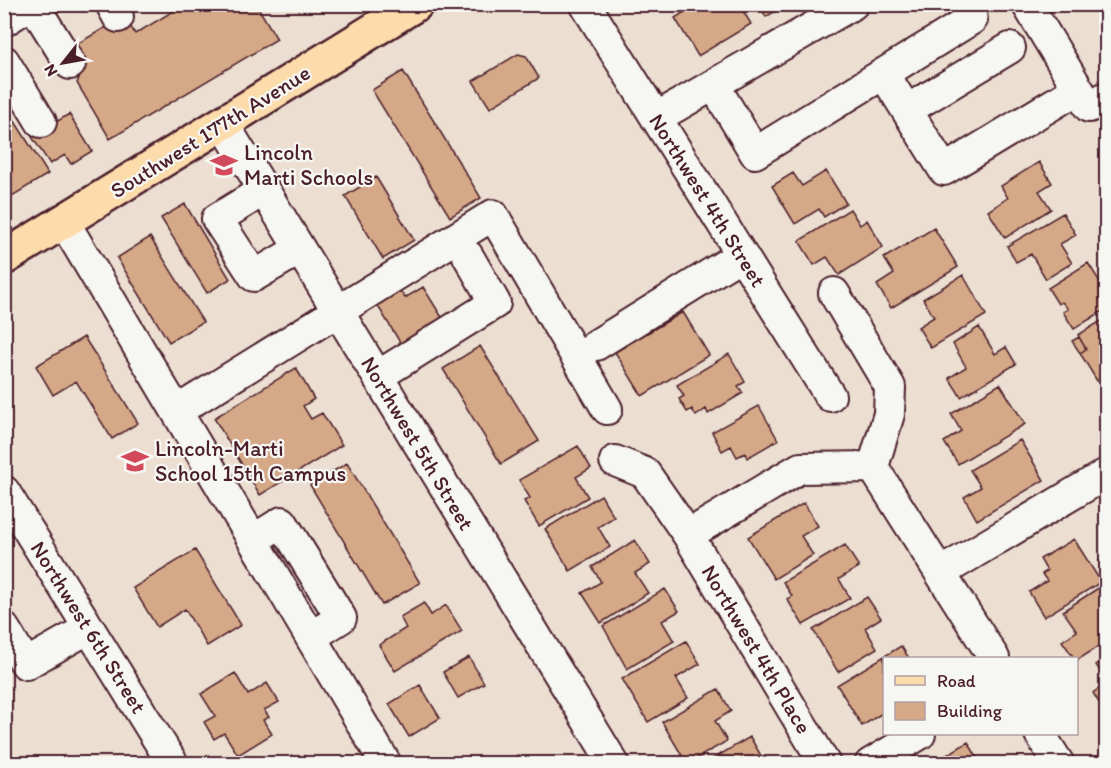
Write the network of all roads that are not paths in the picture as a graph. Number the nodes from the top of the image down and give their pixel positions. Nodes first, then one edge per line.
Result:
1 (32, 4) edge
2 (416, 4) edge
3 (853, 4) edge
4 (963, 4) edge
5 (1027, 4) edge
6 (594, 8) edge
7 (4, 21) edge
8 (1010, 48) dead end
9 (4, 61) edge
10 (70, 64) dead end
11 (884, 74) junction
12 (714, 85) junction
13 (1091, 98) edge
14 (907, 110) junction
15 (656, 118) junction
16 (41, 122) dead end
17 (223, 123) junction
18 (264, 190) junction
19 (64, 222) junction
20 (300, 249) junction
21 (741, 255) junction
22 (468, 256) dead end
23 (4, 258) edge
24 (834, 293) dead end
25 (339, 313) junction
26 (596, 345) dead end
27 (378, 376) junction
28 (830, 396) dead end
29 (607, 409) dead end
30 (177, 411) junction
31 (615, 461) dead end
32 (873, 466) junction
33 (1107, 474) edge
34 (4, 491) edge
35 (688, 535) junction
36 (940, 573) junction
37 (4, 628) edge
38 (89, 628) junction
39 (993, 657) edge
40 (918, 735) edge
41 (1041, 735) edge
42 (173, 764) edge
43 (386, 764) edge
44 (614, 764) edge
45 (825, 764) edge
46 (870, 764) edge
47 (1059, 764) edge

1 - 7 street
1 - 10 street
2 - 17 main road, Southwest 177th Avenue
3 - 12 street
4 - 11 street
5 - 13 street
6 - 15 street, Northwest 4th Street
8 - 14 street
9 - 16 street
11 - 12 street
11 - 14 street
12 - 15 street
13 - 14 street
15 - 21 street, Northwest 4th Street
17 - 18 street, Northwest 5th Street
17 - 19 main road, Southwest 177th Avenue
18 - 20 street, Northwest 5th Street
18 - 20 street
19 - 23 main road, Southwest 177th Avenue
19 - 30 street
20 - 25 street, Northwest 5th Street
21 - 26 street
21 - 28 street, Northwest 4th Street
22 - 27 street
24 - 32 street
25 - 27 street, Northwest 5th Street
25 - 29 street
25 - 30 street
27 - 44 street, Northwest 5th Street
30 - 43 street
31 - 35 street, Northwest 4th Place
32 - 35 street
32 - 36 street
33 - 36 street
34 - 38 street, Northwest 6th Street
35 - 45 street, Northwest 4th Place
36 - 39 street
37 - 38 street
38 - 42 street, Northwest 6th Street
40 - 46 street
41 - 47 street

